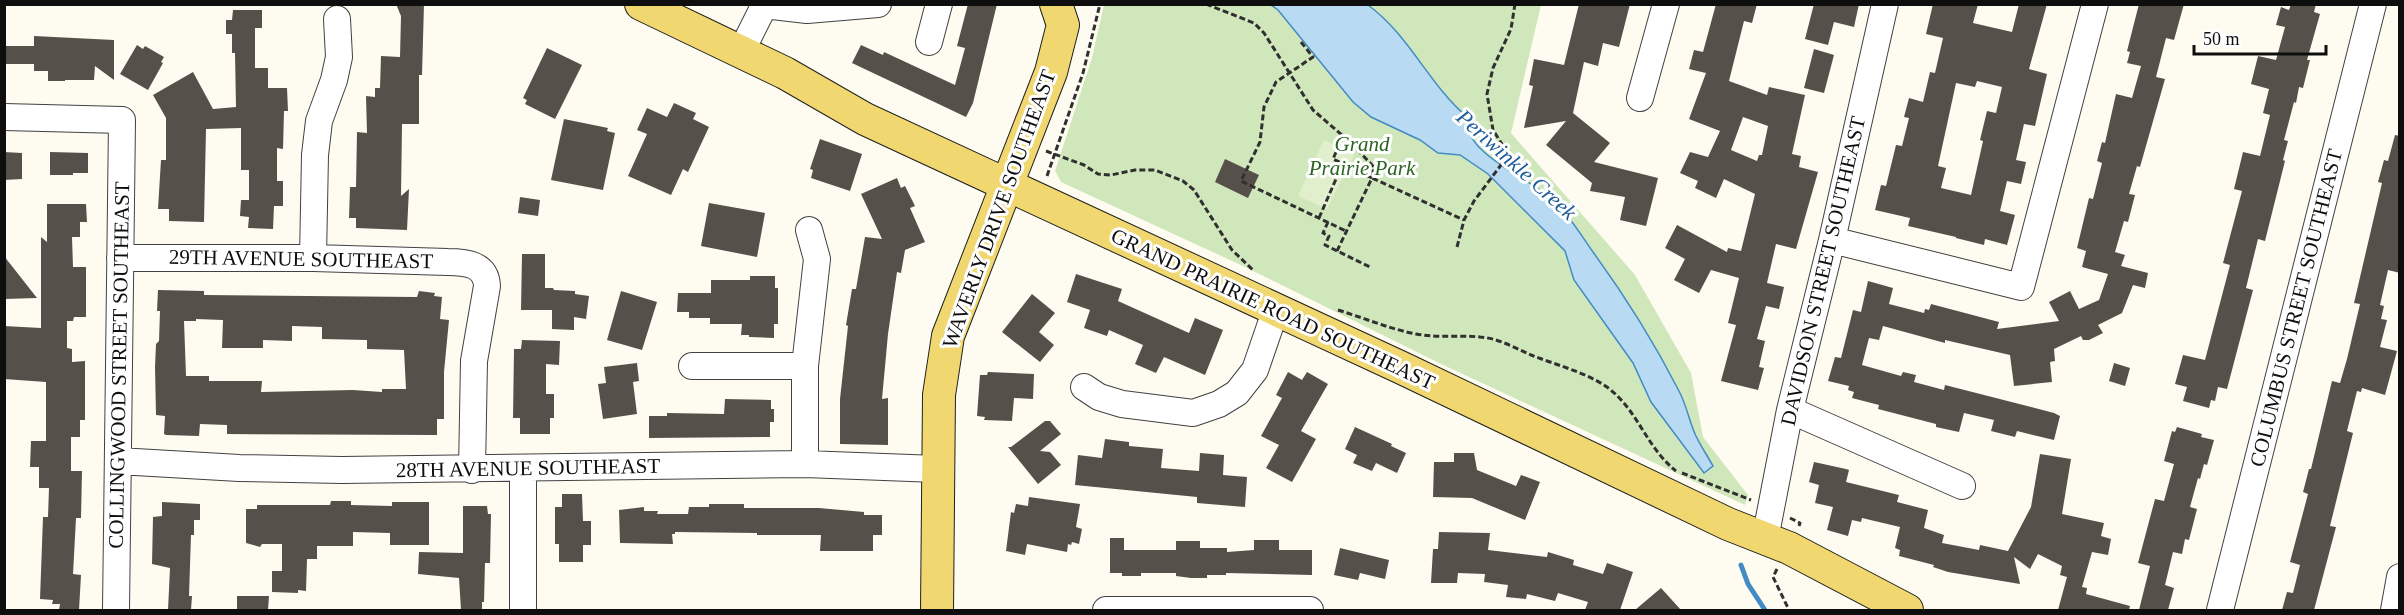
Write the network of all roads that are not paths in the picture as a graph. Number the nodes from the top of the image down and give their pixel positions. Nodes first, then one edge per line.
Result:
1 (641, 4) edge
2 (878, 4) edge
3 (939, 4) edge
4 (1666, 4) edge
5 (1885, 4) edge
6 (2095, 4) edge
7 (2373, 4) edge
8 (765, 5) edge
9 (1067, 11) edge
10 (337, 19) dead end
11 (929, 42) dead end
12 (741, 52) junction
13 (1640, 98) dead end
14 (4, 117) edge
15 (1008, 187) junction
16 (809, 230) dead end
17 (1832, 240) junction
18 (120, 258) junction
19 (314, 258) junction
20 (1276, 309) junction
21 (692, 366) dead end
22 (805, 366) junction
23 (1084, 387) dead end
24 (1790, 410) junction
25 (118, 461) junction
26 (805, 464) junction
27 (523, 468) junction
28 (937, 469) junction
29 (472, 470) junction
30 (1962, 486) dead end
31 (1777, 544) junction
32 (2400, 577) edge
33 (116, 610) edge
34 (523, 610) edge
35 (937, 610) edge
36 (1106, 610) edge
37 (1192, 610) edge
38 (1311, 610) edge
39 (1907, 610) edge
40 (2220, 610) edge
41 (2394, 610) edge

1 - 12 main road, GRAND PRAIRIE ROAD SOUTHEAST
2 - 8 street
3 - 11 street
4 - 13 street
5 - 17 street, DAVIDSON STREET SOUTHEAST
6 - 17 street
7 - 40 street, COLUMBUS STREET SOUTHEAST
8 - 12 street
9 - 15 main road, WAVERLY DRIVE SOUTHEAST
10 - 19 street
12 - 15 main road, GRAND PRAIRIE ROAD SOUTHEAST
14 - 18 street, COLLINGWOOD STREET SOUTHEAST
15 - 20 main road, GRAND PRAIRIE ROAD SOUTHEAST
15 - 28 main road, WAVERLY DRIVE SOUTHEAST
16 - 22 street
17 - 24 street, DAVIDSON STREET SOUTHEAST
18 - 19 street, 29TH AVENUE SOUTHEAST
18 - 25 street, COLLINGWOOD STREET SOUTHEAST
19 - 29 street, 29TH AVENUE SOUTHEAST
20 - 23 street
20 - 31 main road, GRAND PRAIRIE ROAD SOUTHEAST
21 - 22 street
22 - 26 street
24 - 30 street
24 - 31 street, DAVIDSON STREET SOUTHEAST
25 - 29 street, 28TH AVENUE SOUTHEAST
25 - 33 street, COLLINGWOOD STREET SOUTHEAST
26 - 27 street, 28TH AVENUE SOUTHEAST
26 - 28 street, 28TH AVENUE SOUTHEAST
27 - 29 street, 28TH AVENUE SOUTHEAST
27 - 34 street
28 - 35 main road, WAVERLY DRIVE SOUTHEAST
31 - 39 main road, GRAND PRAIRIE ROAD SOUTHEAST
32 - 41 street
36 - 37 street
37 - 38 street

